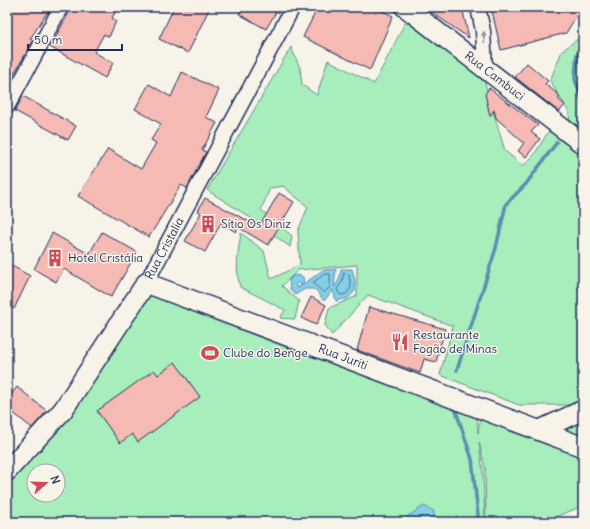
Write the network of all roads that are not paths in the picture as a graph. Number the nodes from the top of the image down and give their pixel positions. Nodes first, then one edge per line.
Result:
1 (60, 7) edge
2 (293, 7) edge
3 (405, 7) edge
4 (478, 7) edge
5 (485, 67) junction
6 (7, 107) edge
7 (583, 144) edge
8 (146, 283) junction
9 (583, 410) edge
10 (540, 430) junction
11 (583, 447) edge
12 (7, 471) edge

1 - 6 street
2 - 8 street, Rua Cristalia
3 - 5 street, Rua Cambuci
5 -> 4 street
5 - 7 street, Rua Cambuci
8 - 10 street, Rua Juriti
8 - 12 street, Rua Cristalia
9 - 10 street
10 - 11 street, Rua Juriti

